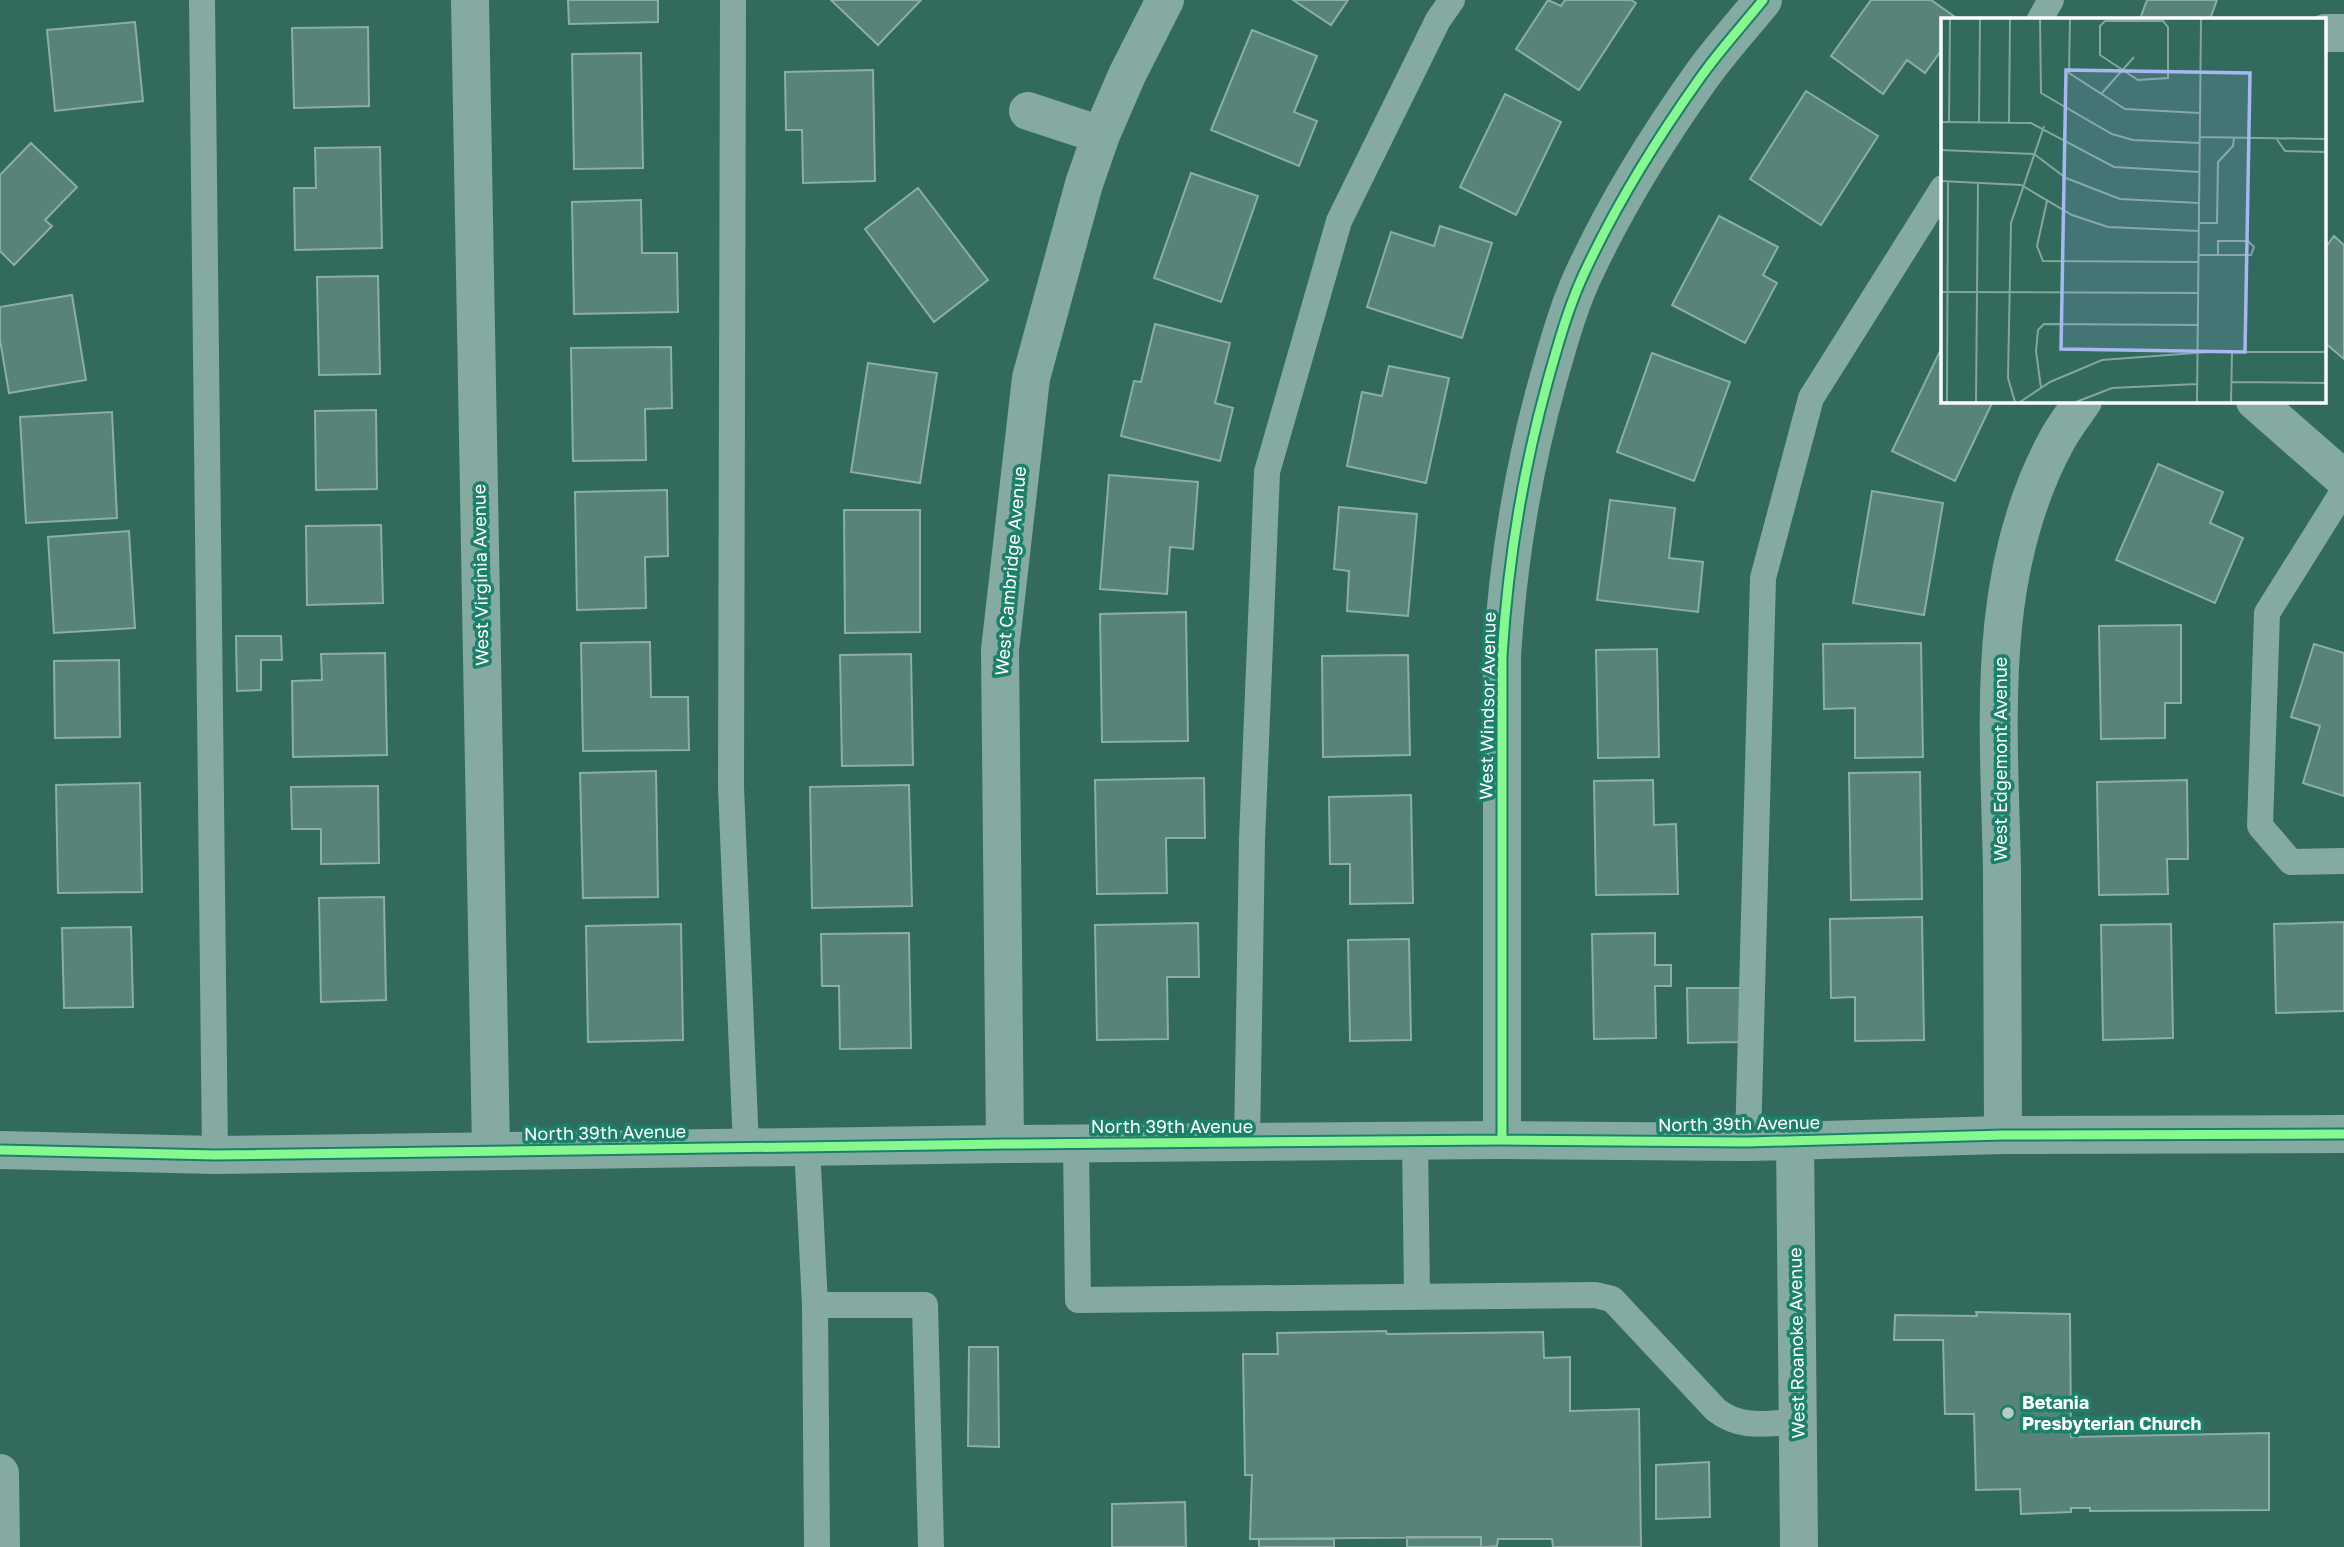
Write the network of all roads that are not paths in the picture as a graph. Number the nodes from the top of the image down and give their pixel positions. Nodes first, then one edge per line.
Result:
1 (202, 0) edge
2 (470, 0) edge
3 (733, 0) edge
4 (1165, 0) edge
5 (1452, 0) edge
6 (1763, 0) edge
7 (2051, 0) edge
8 (2041, 18) edge
9 (2326, 33) edge
10 (2344, 33) edge
11 (1028, 111) dead end
12 (1101, 135) junction
13 (1941, 191) edge
14 (2082, 402) edge
15 (2256, 402) edge
16 (2344, 479) edge
17 (2344, 490) edge
18 (2344, 861) edge
19 (2344, 1134) edge
20 (2003, 1135) junction
21 (1795, 1139) junction
22 (1502, 1140) junction
23 (1415, 1141) junction
24 (1748, 1142) junction
25 (1247, 1143) junction
26 (1005, 1144) junction
27 (1076, 1144) junction
28 (807, 1146) junction
29 (746, 1147) junction
30 (0, 1150) edge
31 (491, 1150) junction
32 (215, 1155) junction
33 (1417, 1295) junction
34 (815, 1305) junction
35 (1798, 1422) junction
36 (0, 1473) edge
37 (1, 1547) edge
38 (817, 1547) edge
39 (931, 1547) edge
40 (1799, 1547) edge

1 - 32 lane
2 - 31 street, West Virginia Avenue
3 - 29 lane
4 - 12 street, West Cambridge Avenue
5 - 25 lane
6 - 22 street, West Windsor Avenue
7 - 8 lane
9 - 10 street
11 - 12 street
12 - 26 street, West Cambridge Avenue
13 - 24 lane
14 - 20 street, West Edgemont Avenue
15 - 16 street
17 - 18 lane
19 - 20 street, North 39th Avenue
20 - 21 street, North 39th Avenue
21 - 24 street, North 39th Avenue
21 - 35 street, West Roanoke Avenue
22 - 23 street, North 39th Avenue
22 - 24 street, North 39th Avenue
23 - 25 street, North 39th Avenue
23 - 33 lane
25 - 27 street, North 39th Avenue
26 - 27 street, North 39th Avenue
26 - 28 street, North 39th Avenue
27 - 33 lane
28 - 29 street, North 39th Avenue
28 - 34 lane
29 - 31 street, North 39th Avenue
30 - 32 street, North 39th Avenue
31 - 32 street, North 39th Avenue
33 - 35 lane
34 - 38 lane
34 - 39 lane
35 - 40 street, West Roanoke Avenue
36 - 37 street

